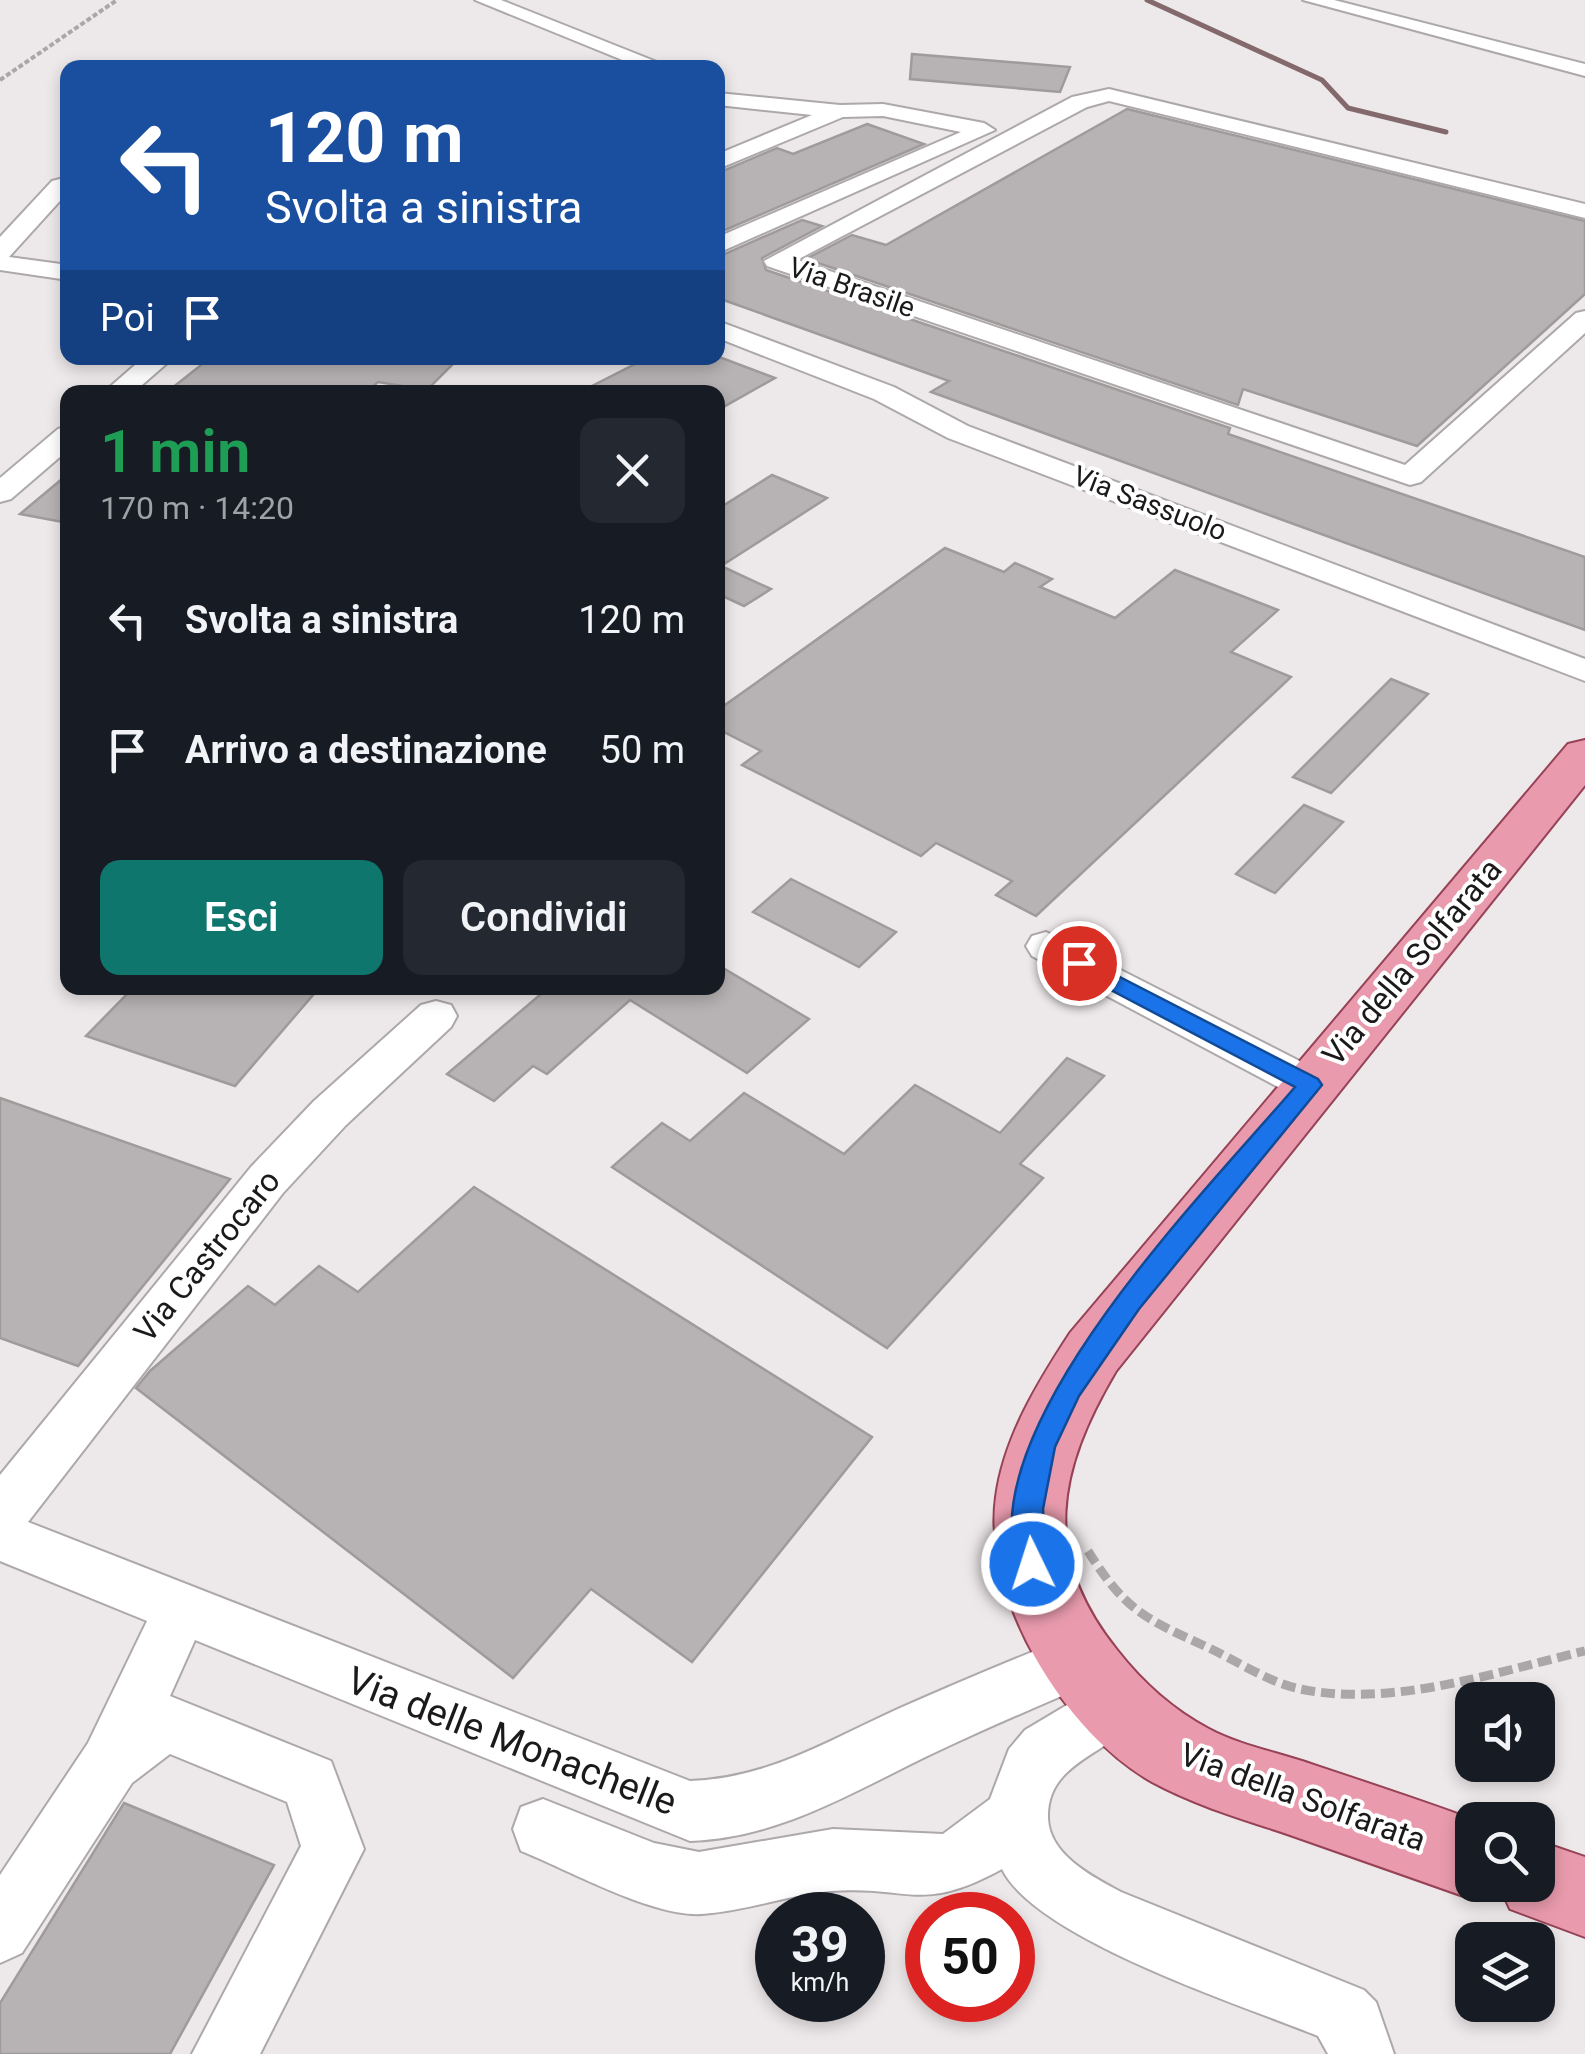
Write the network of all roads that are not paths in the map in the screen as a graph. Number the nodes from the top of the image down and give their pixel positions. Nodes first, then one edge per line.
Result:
1 (484, 0) edge
2 (1312, 0) edge
3 (641, 60) edge
4 (1585, 70) edge
5 (725, 100) edge
6 (840, 111) junction
7 (725, 159) edge
8 (60, 186) dead end
9 (1585, 211) edge
10 (725, 243) edge
11 (0, 252) edge
12 (0, 263) edge
13 (60, 273) edge
14 (1585, 320) edge
15 (725, 332) edge
16 (151, 365) edge
17 (126, 385) edge
18 (60, 442) edge
19 (0, 492) edge
20 (1585, 672) edge
21 (1585, 754) edge
22 (1046, 946) dead end
23 (436, 1016) dead end
24 (1310, 1085) junction
25 (0, 1516) edge
26 (0, 1536) edge
27 (181, 1609) junction
28 (1097, 1683) junction
29 (110, 1762) junction
30 (1013, 1819) junction
31 (542, 1829) dead end
32 (1455, 1852) edge
33 (1555, 1887) edge
34 (1585, 1897) edge
35 (0, 1932) edge
36 (225, 2054) edge
37 (1361, 2054) edge

1 - 3 street
2 - 4 street
5 - 6 street
6 - 7 street
6 - 10 street
8 - 11 street
9 - 14 street, Via Brasile
12 - 13 street
15 - 20 street, Via Sassuolo
16 - 17 street
18 - 19 street
21 - 24 main road, Via della Solfarata
22 - 24 street
23 - 25 street, Via Castrocaro
24 - 28 main road, Via della Solfarata
26 - 27 street, Via delle Monachelle
27 - 28 street, Via delle Monachelle
27 - 29 street
28 - 30 street
28 - 32 main road, Via della Solfarata
29 - 35 street
29 - 36 street
30 - 31 street
30 - 37 street
33 - 34 main road

